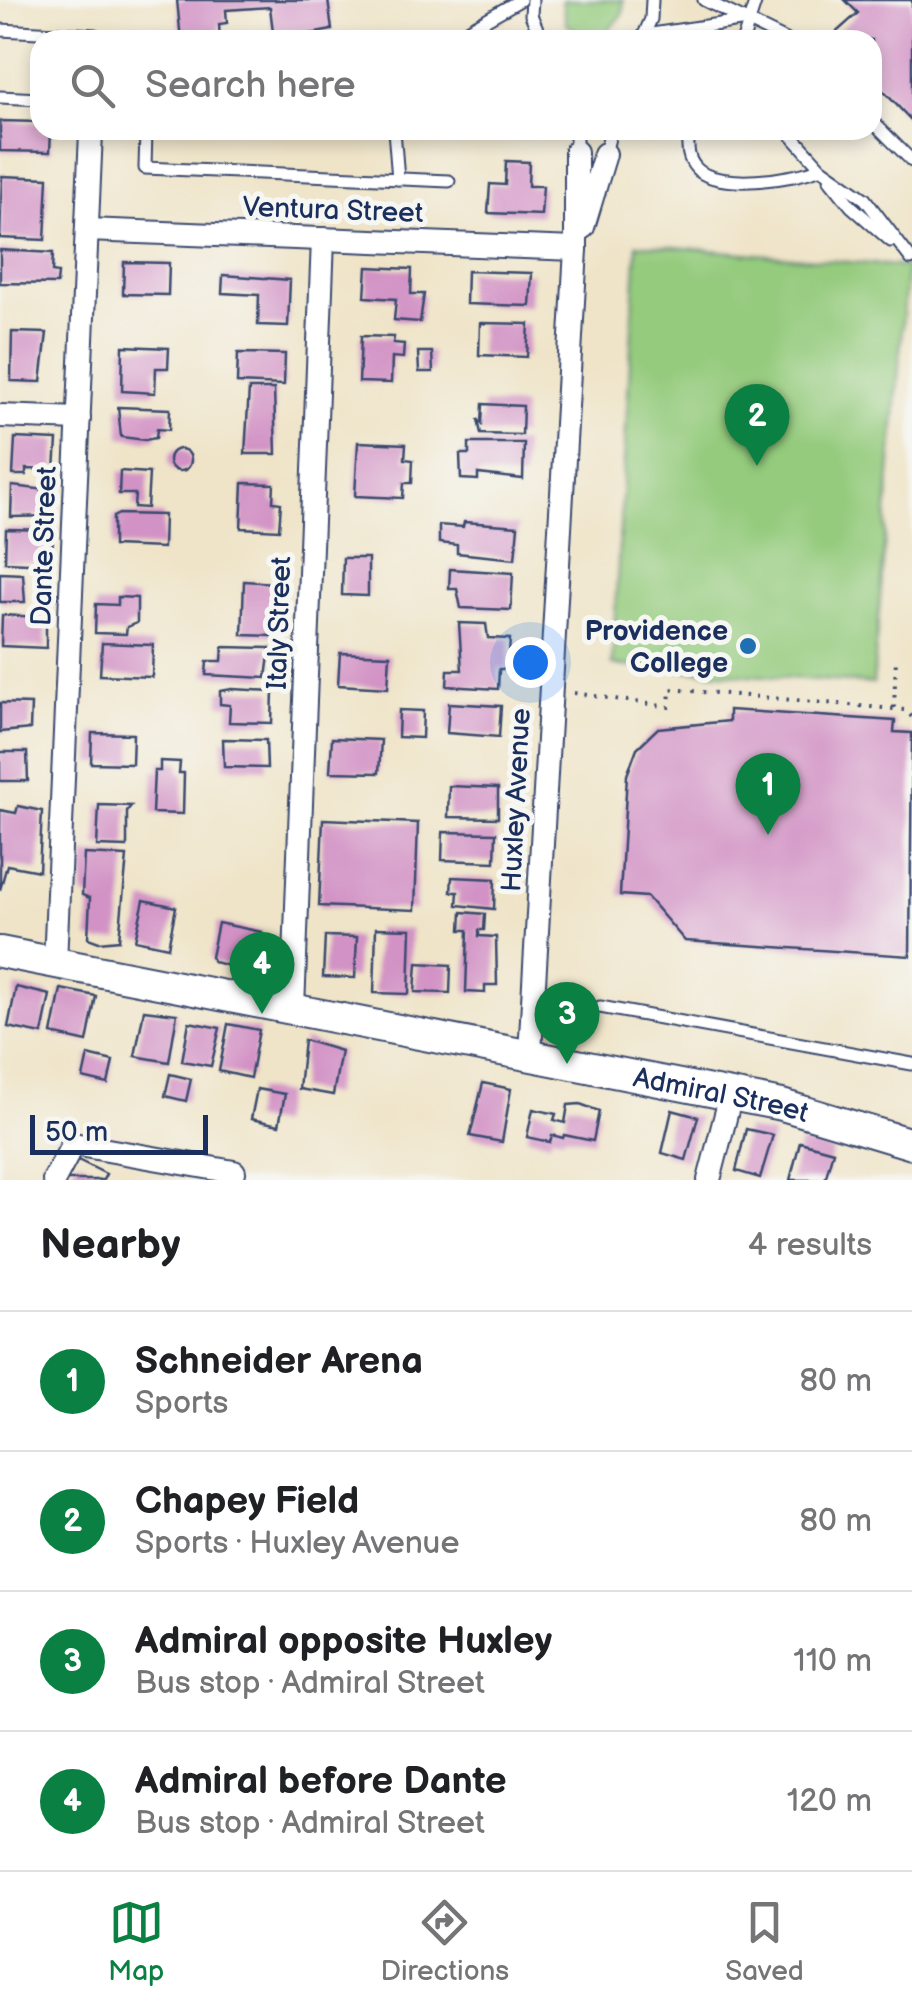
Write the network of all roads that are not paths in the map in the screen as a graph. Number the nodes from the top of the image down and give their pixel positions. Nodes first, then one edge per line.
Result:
1 (520, 0) edge
2 (532, 0) edge
3 (652, 0) edge
4 (704, 0) edge
5 (756, 0) edge
6 (747, 20) junction
7 (0, 30) edge
8 (468, 30) edge
9 (538, 30) edge
10 (644, 30) edge
11 (685, 30) edge
12 (745, 30) edge
13 (766, 30) edge
14 (30, 32) edge
15 (0, 96) edge
16 (30, 98) edge
17 (882, 131) edge
18 (91, 140) edge
19 (146, 140) edge
20 (395, 140) edge
21 (608, 140) edge
22 (688, 140) edge
23 (795, 140) edge
24 (576, 141) edge
25 (605, 154) joint
26 (912, 161) edge
27 (822, 168) junction
28 (398, 179) junction
29 (449, 182) dead end
30 (87, 230) junction
31 (322, 239) junction
32 (576, 249) junction
33 (912, 260) edge
34 (0, 416) edge
35 (79, 419) junction
36 (0, 952) edge
37 (56, 963) junction
38 (600, 1007) dead end
39 (293, 1009) junction
40 (530, 1054) junction
41 (912, 1064) edge
42 (731, 1095) junction
43 (912, 1144) edge
44 (234, 1172) dead end
45 (54, 1180) edge
46 (710, 1180) edge

1 - 8 lane
2 - 9 lane
3 - 10 lane
4 - 6 lane
5 - 6 lane
6 - 11 lane
6 - 12 lane
6 - 13 lane
7 - 14 lane
15 - 16 lane
17 - 26 lane
18 - 30 street, Dante Street
19 - 28 lane
20 - 28 lane
21 - 25 lane
22 - 27 lane
23 - 27 lane
24 - 32 street, Huxley Avenue
25 - 32 street, Huxley Avenue
27 - 33 lane
28 - 29 lane
30 - 31 street, Ventura Street
30 - 35 street, Dante Street
31 - 32 street, Ventura Street
31 - 39 street, Italy Street
32 - 40 street, Huxley Avenue
34 - 35 street
35 - 37 street, Dante Street
36 - 37 main road, Admiral Street
37 - 39 main road, Admiral Street
38 - 41 lane
39 - 40 main road, Admiral Street
40 - 42 main road, Admiral Street
42 - 43 main road, Admiral Street
42 - 46 street
44 - 45 street

